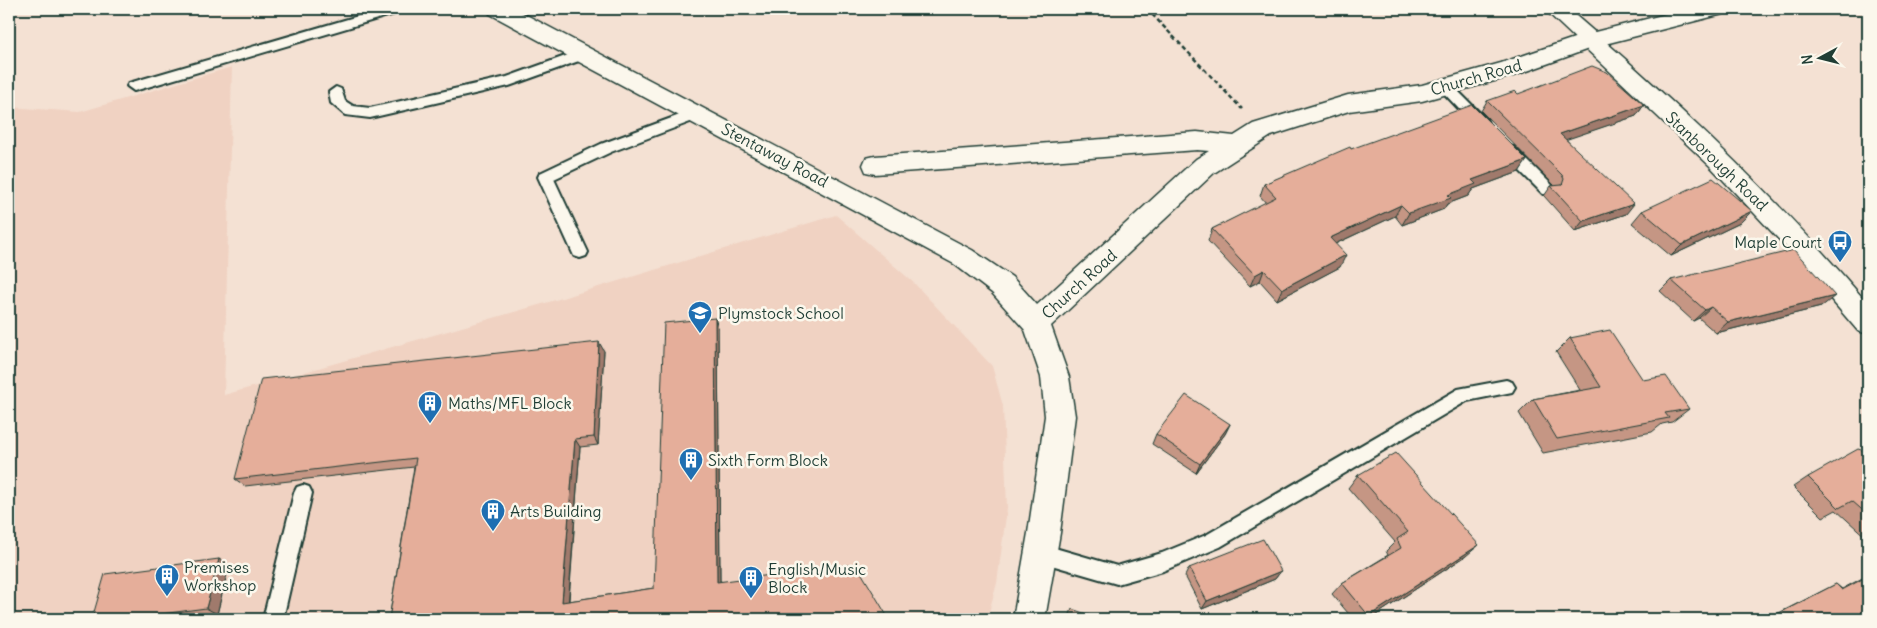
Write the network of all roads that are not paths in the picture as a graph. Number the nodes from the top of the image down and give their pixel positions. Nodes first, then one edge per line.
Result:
1 (396, 9) edge
2 (1556, 9) edge
3 (1715, 9) edge
4 (511, 11) edge
5 (1591, 40) junction
6 (586, 54) junction
7 (134, 86) dead end
8 (1445, 86) junction
9 (336, 92) dead end
10 (696, 114) junction
11 (1238, 145) junction
12 (876, 165) dead end
13 (1548, 190) dead end
14 (580, 252) dead end
15 (1868, 323) edge
16 (1036, 324) junction
17 (1506, 387) dead end
18 (303, 493) dead end
19 (1041, 553) junction
20 (273, 619) edge
21 (1029, 619) edge

1 - 7 lane
2 - 5 street, Stanborough Road
3 - 5 street, Church Road
4 - 6 street, Stentaway Road
5 - 8 street, Church Road
5 - 15 street, Stanborough Road
6 - 9 lane
6 - 10 street, Stentaway Road
8 - 11 street, Church Road
8 - 13 lane
10 - 14 lane
10 - 16 street, Stentaway Road
11 - 12 street
11 - 16 street, Church Road
16 - 19 street, Church Road
17 - 19 lane
18 - 20 lane
19 - 21 street, Church Road

